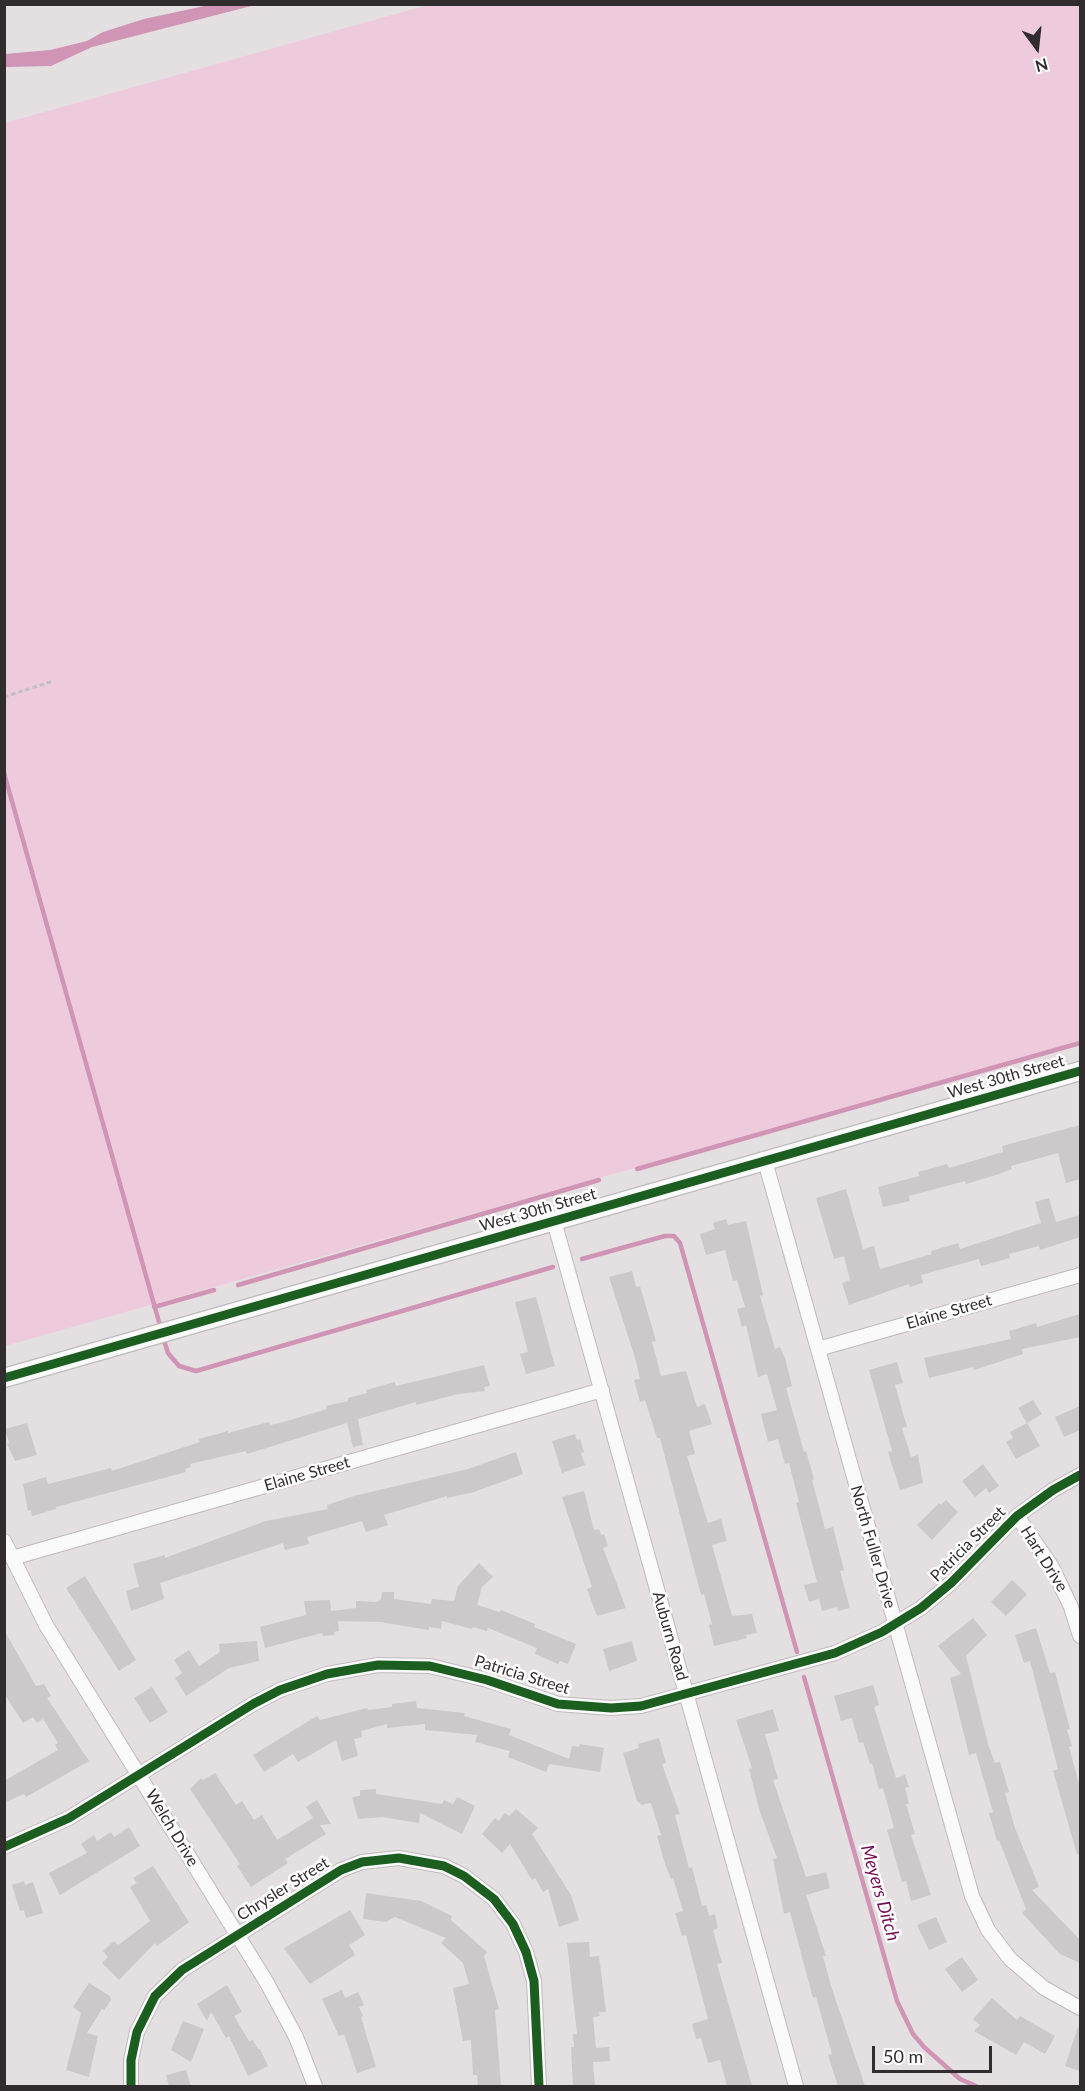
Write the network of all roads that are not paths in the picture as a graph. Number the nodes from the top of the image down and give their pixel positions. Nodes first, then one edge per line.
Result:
1 (1080, 1071) edge
2 (765, 1161) junction
3 (554, 1221) junction
4 (1080, 1275) edge
5 (818, 1349) junction
6 (4, 1378) edge
7 (602, 1390) junction
8 (1080, 1475) edge
9 (1017, 1516) junction
10 (4, 1541) edge
11 (12, 1558) junction
12 (894, 1625) junction
13 (1080, 1636) edge
14 (686, 1694) junction
15 (140, 1775) junction
16 (4, 1847) edge
17 (237, 1935) junction
18 (1080, 2008) edge
19 (130, 2086) edge
20 (315, 2086) edge
21 (539, 2086) edge
22 (795, 2086) edge

1 - 2 street, West 30th Street
2 - 3 street, West 30th Street
2 - 5 street, North Fuller Drive
3 - 6 street, West 30th Street
3 - 7 street, Auburn Road
4 - 5 street, Elaine Street
5 - 12 street, North Fuller Drive
7 - 11 street, Elaine Street
7 - 14 street, Auburn Road
8 - 9 street, Patricia Street
9 - 12 street, Patricia Street
9 - 13 street, Hart Drive
10 - 11 street, Welch Drive
11 - 15 street, Welch Drive
12 - 14 street, Patricia Street
12 - 18 street, North Fuller Drive
14 - 15 street, Patricia Street
14 - 22 street, Auburn Road
15 - 16 street, Patricia Street
15 - 17 street, Welch Drive
17 - 19 street, Chrysler Street
17 - 20 street, Welch Drive
17 - 21 street, Chrysler Street

